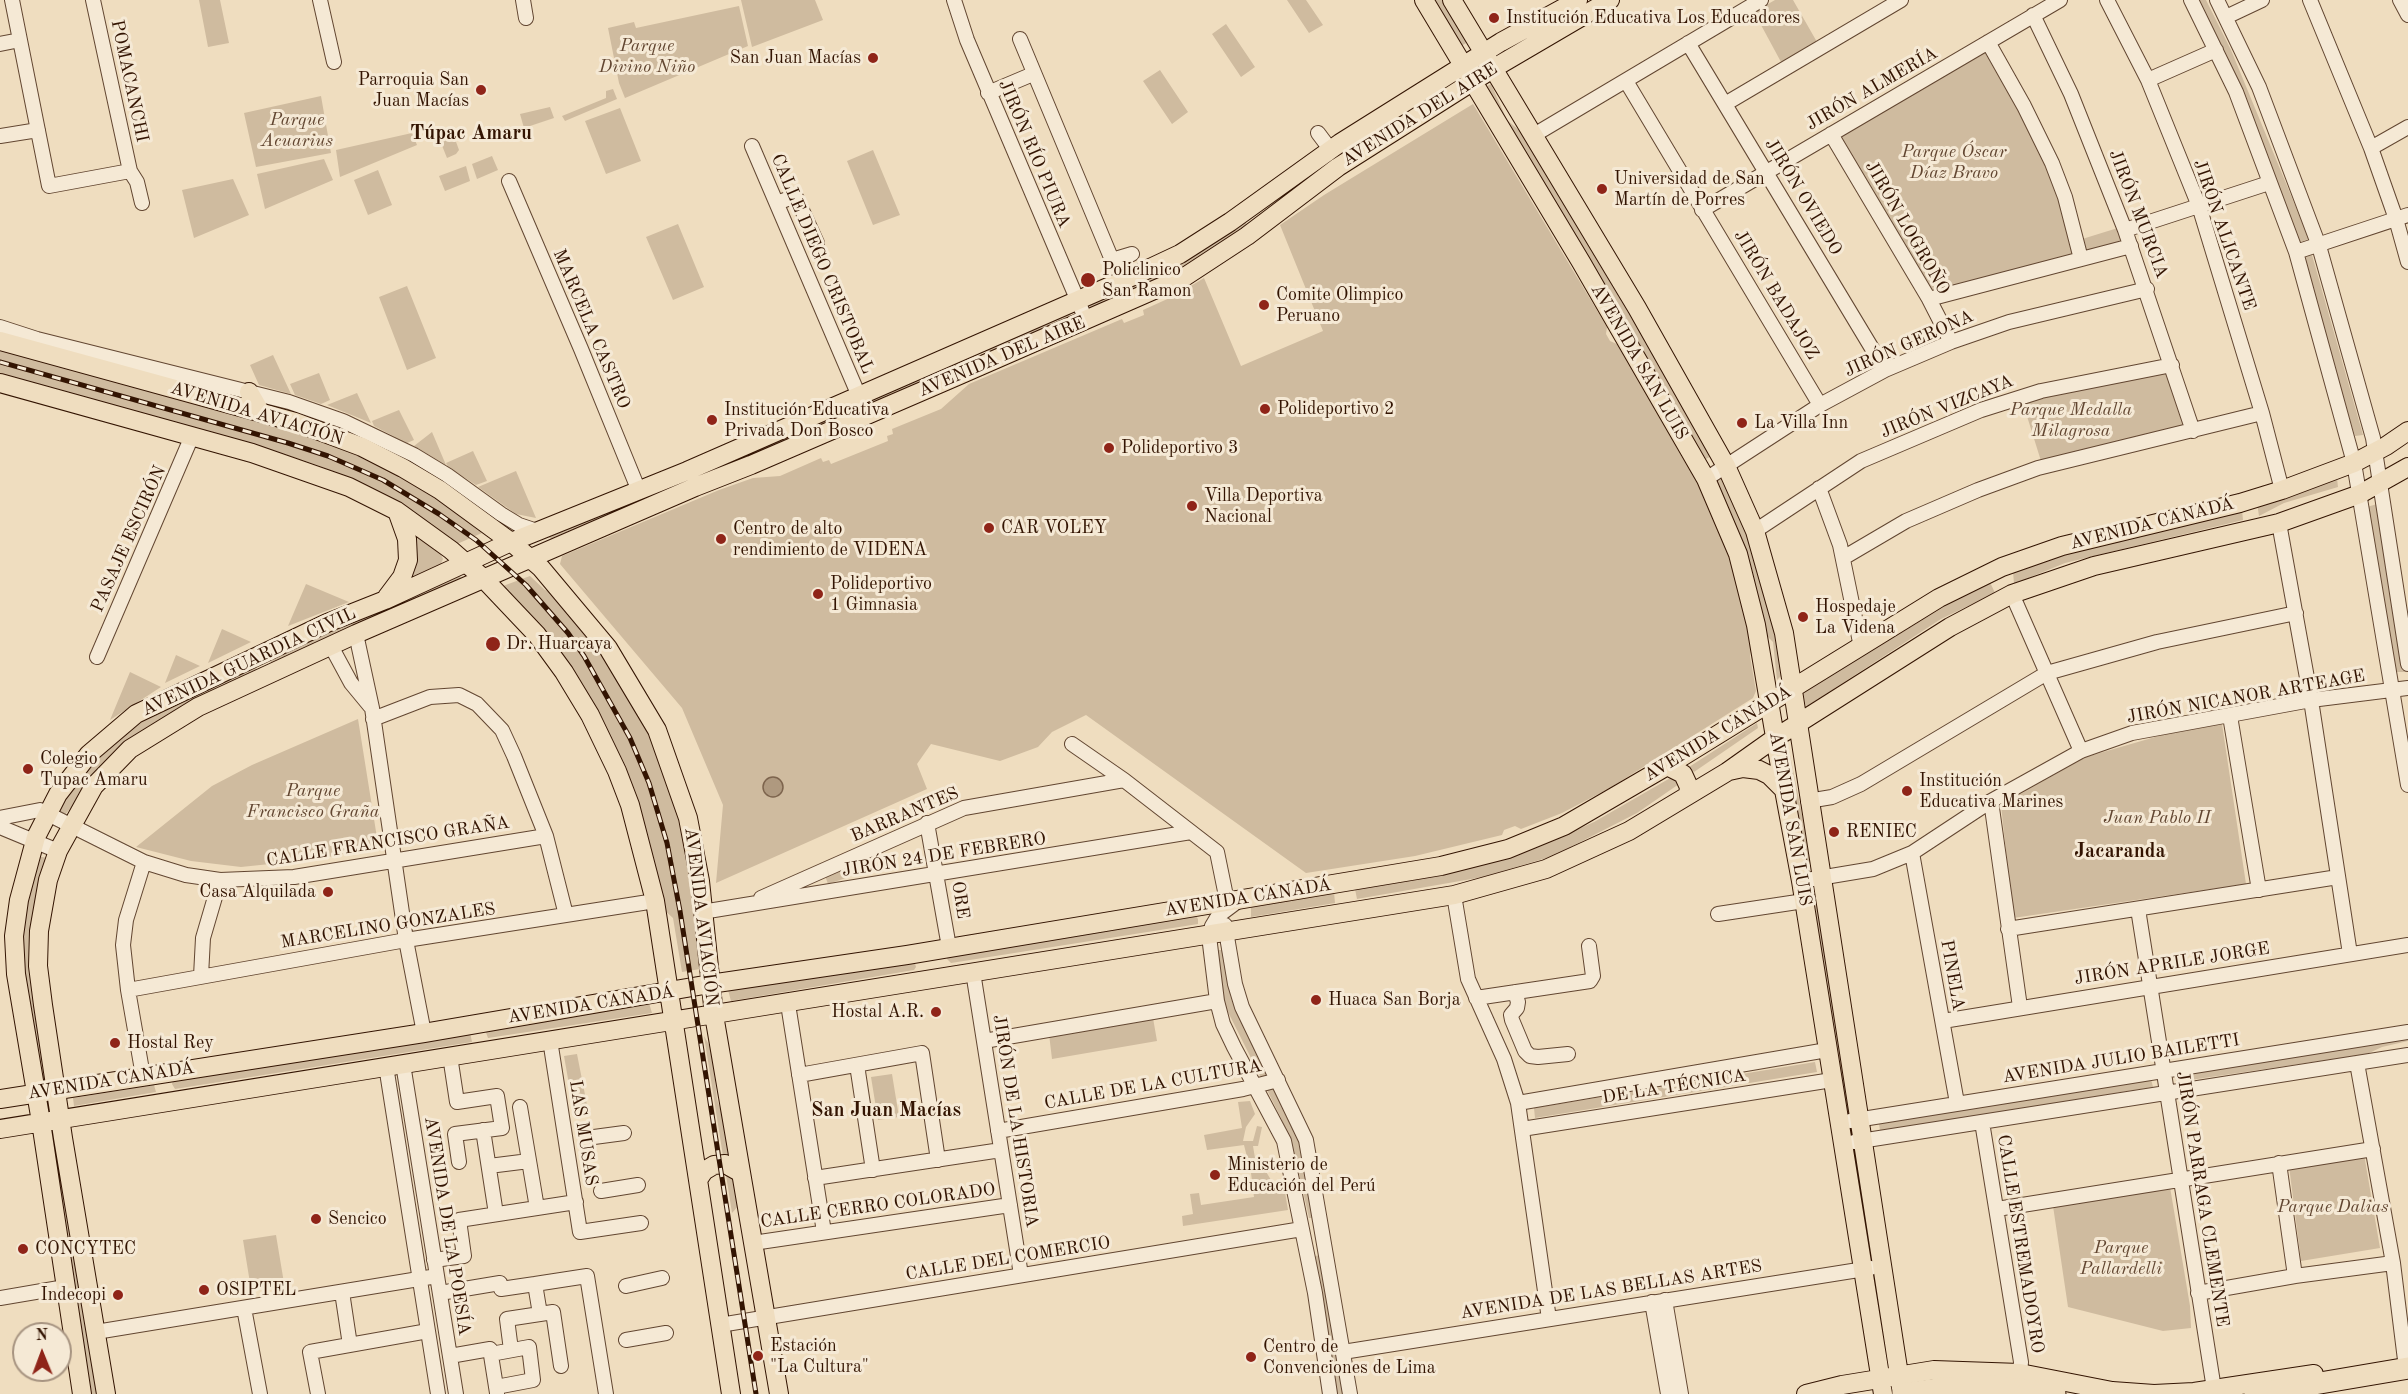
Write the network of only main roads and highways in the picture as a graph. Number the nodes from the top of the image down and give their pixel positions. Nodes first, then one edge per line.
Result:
1 (1424, 0) edge
2 (1452, 0) edge
3 (1578, 0) edge
4 (1610, 0) edge
5 (1484, 52) junction
6 (1463, 65) junction
7 (1494, 68) junction
8 (1473, 81) junction
9 (1264, 197) junction
10 (1276, 214) junction
11 (0, 341) edge
12 (972, 347) junction
13 (980, 366) junction
14 (157, 369) road end
15 (133, 378) junction
16 (0, 383) edge
17 (249, 392) road end
18 (261, 413) junction
19 (2408, 431) edge
20 (2408, 468) edge
21 (691, 479) junction
22 (2240, 503) junction
23 (397, 511) junction
24 (2250, 530) junction
25 (511, 542) junction
26 (530, 558) junction
27 (466, 562) junction
28 (2002, 567) junction
29 (483, 578) junction
30 (2012, 594) junction
31 (385, 600) junction
32 (260, 655) junction
33 (269, 674) junction
34 (1792, 689) junction
35 (1769, 704) junction
36 (1797, 724) junction
37 (1775, 738) junction
38 (1667, 766) junction
39 (1727, 772) junction
40 (1784, 790) junction
41 (1688, 795) junction
42 (1347, 882) junction
43 (1352, 912) junction
44 (946, 948) junction
45 (907, 955) junction
46 (951, 975) junction
47 (915, 982) junction
48 (710, 984) junction
49 (668, 993) junction
50 (714, 1015) junction
51 (672, 1021) junction
52 (470, 1025) junction
53 (477, 1052) junction
54 (170, 1072) junction
55 (56, 1090) junction
56 (36, 1093) junction
57 (0, 1098) edge
58 (175, 1099) junction
59 (60, 1120) junction
60 (41, 1122) junction
61 (0, 1129) edge
62 (741, 1173) junction
63 (698, 1180) junction
64 (2407, 1367) edge
65 (1882, 1387) edge
66 (1901, 1387) edge
67 (82, 1394) edge
68 (106, 1394) edge
69 (731, 1394) edge
70 (779, 1394) edge
71 (1806, 1394) edge
72 (2055, 1394) edge
73 (2255, 1394) edge
74 (2330, 1394) edge

1 - 6 main road, AVENIDA SAN LUIS
2 - 5 main road, AVENIDA SAN LUIS
3 - 5 main road, AVENIDA DEL AIRE
4 - 7 main road, AVENIDA DEL AIRE
5 - 6 main road, AVENIDA DEL AIRE
5 - 7 main road, AVENIDA SAN LUIS
6 - 8 main road, AVENIDA SAN LUIS
6 - 9 main road, AVENIDA DEL AIRE
7 - 8 main road, AVENIDA DEL AIRE
7 - 34 main road, AVENIDA SAN LUIS
8 - 10 main road, AVENIDA DEL AIRE
8 - 35 main road, AVENIDA SAN LUIS
9 - 10 main road
9 - 12 main road, AVENIDA DEL AIRE
10 - 13 main road, AVENIDA DEL AIRE
11 - 15 main road, AVENIDA AVIACIÓN
12 - 13 main road
12 - 21 main road, AVENIDA DEL AIRE
13 - 21 main road, AVENIDA DEL AIRE
14 - 15 main road
15 - 18 main road, AVENIDA AVIACIÓN
16 - 23 main road
17 - 18 main road
18 - 25 main road, AVENIDA AVIACIÓN
19 - 22 main road, AVENIDA CANADÁ
20 - 24 main road, AVENIDA CANADÁ
21 - 25 main road, AVENIDA DEL AIRE
21 - 26 main road, AVENIDA DEL AIRE
22 - 24 main road
22 - 28 main road, AVENIDA CANADÁ
23 - 27 main road
23 - 31 main road
24 - 30 main road, AVENIDA CANADÁ
25 - 26 main road, AVENIDA AVIACIÓN
25 - 27 main road, AVENIDA DEL AIRE
26 - 29 main road, AVENIDA DEL AIRE
26 - 48 main road, AVENIDA AVIACIÓN
27 - 29 main road
27 - 31 main road, AVENIDA GUARDIA CIVIL
28 - 30 main road
28 - 34 main road, AVENIDA CANADÁ
29 - 33 main road, AVENIDA GUARDIA CIVIL
29 - 49 main road
30 - 36 main road, AVENIDA CANADÁ
31 - 32 main road, AVENIDA GUARDIA CIVIL
32 - 33 main road
32 - 56 main road, AVENIDA GUARDIA CIVIL
33 - 55 main road, AVENIDA GUARDIA CIVIL
34 - 35 main road, AVENIDA CANADÁ
34 - 36 main road, AVENIDA SAN LUIS
35 - 37 main road, AVENIDA SAN LUIS
35 - 38 main road, AVENIDA CANADÁ
36 - 37 main road, AVENIDA CANADÁ
36 - 66 main road, AVENIDA SAN LUIS
37 - 39 main road, AVENIDA CANADÁ
37 - 40 main road, AVENIDA SAN LUIS
38 - 41 main road
38 - 42 main road, AVENIDA CANADÁ
39 - 40 main road
39 - 41 main road, AVENIDA CANADÁ
40 - 65 main road, AVENIDA SAN LUIS
41 - 43 main road, AVENIDA CANADÁ
42 - 43 main road
42 - 44 main road, AVENIDA CANADÁ
43 - 46 main road, AVENIDA CANADÁ
44 - 45 main road, AVENIDA CANADÁ
44 - 46 main road
45 - 47 main road
45 - 48 main road, AVENIDA CANADÁ
46 - 47 main road, AVENIDA CANADÁ
47 - 50 main road, AVENIDA CANADÁ
48 - 49 main road, AVENIDA CANADÁ
48 - 50 main road, AVENIDA AVIACIÓN
49 - 51 main road
49 - 52 main road, AVENIDA CANADÁ
50 - 51 main road, AVENIDA CANADÁ
50 - 62 main road, AVENIDA AVIACIÓN
51 - 53 main road, AVENIDA CANADÁ
51 - 63 main road
52 - 53 main road
52 - 54 main road, AVENIDA CANADÁ
53 - 58 main road, AVENIDA CANADÁ
54 - 55 main road, AVENIDA CANADÁ
54 - 58 main road
55 - 56 main road, AVENIDA CANADÁ
55 - 59 main road, AVENIDA GUARDIA CIVIL
56 - 57 main road, AVENIDA CANADÁ
56 - 60 main road, AVENIDA GUARDIA CIVIL
58 - 59 main road, AVENIDA CANADÁ
59 - 60 main road, AVENIDA CANADÁ
59 - 68 main road, AVENIDA GUARDIA CIVIL
60 - 61 main road, AVENIDA CANADÁ
60 - 67 main road, AVENIDA GUARDIA CIVIL
62 - 63 main road
62 - 70 main road, AVENIDA AVIACIÓN
63 - 69 main road
64 - 66 main road
64 - 73 highway
64 - 74 highway
65 - 66 main road
65 - 71 main road
66 - 72 highway

